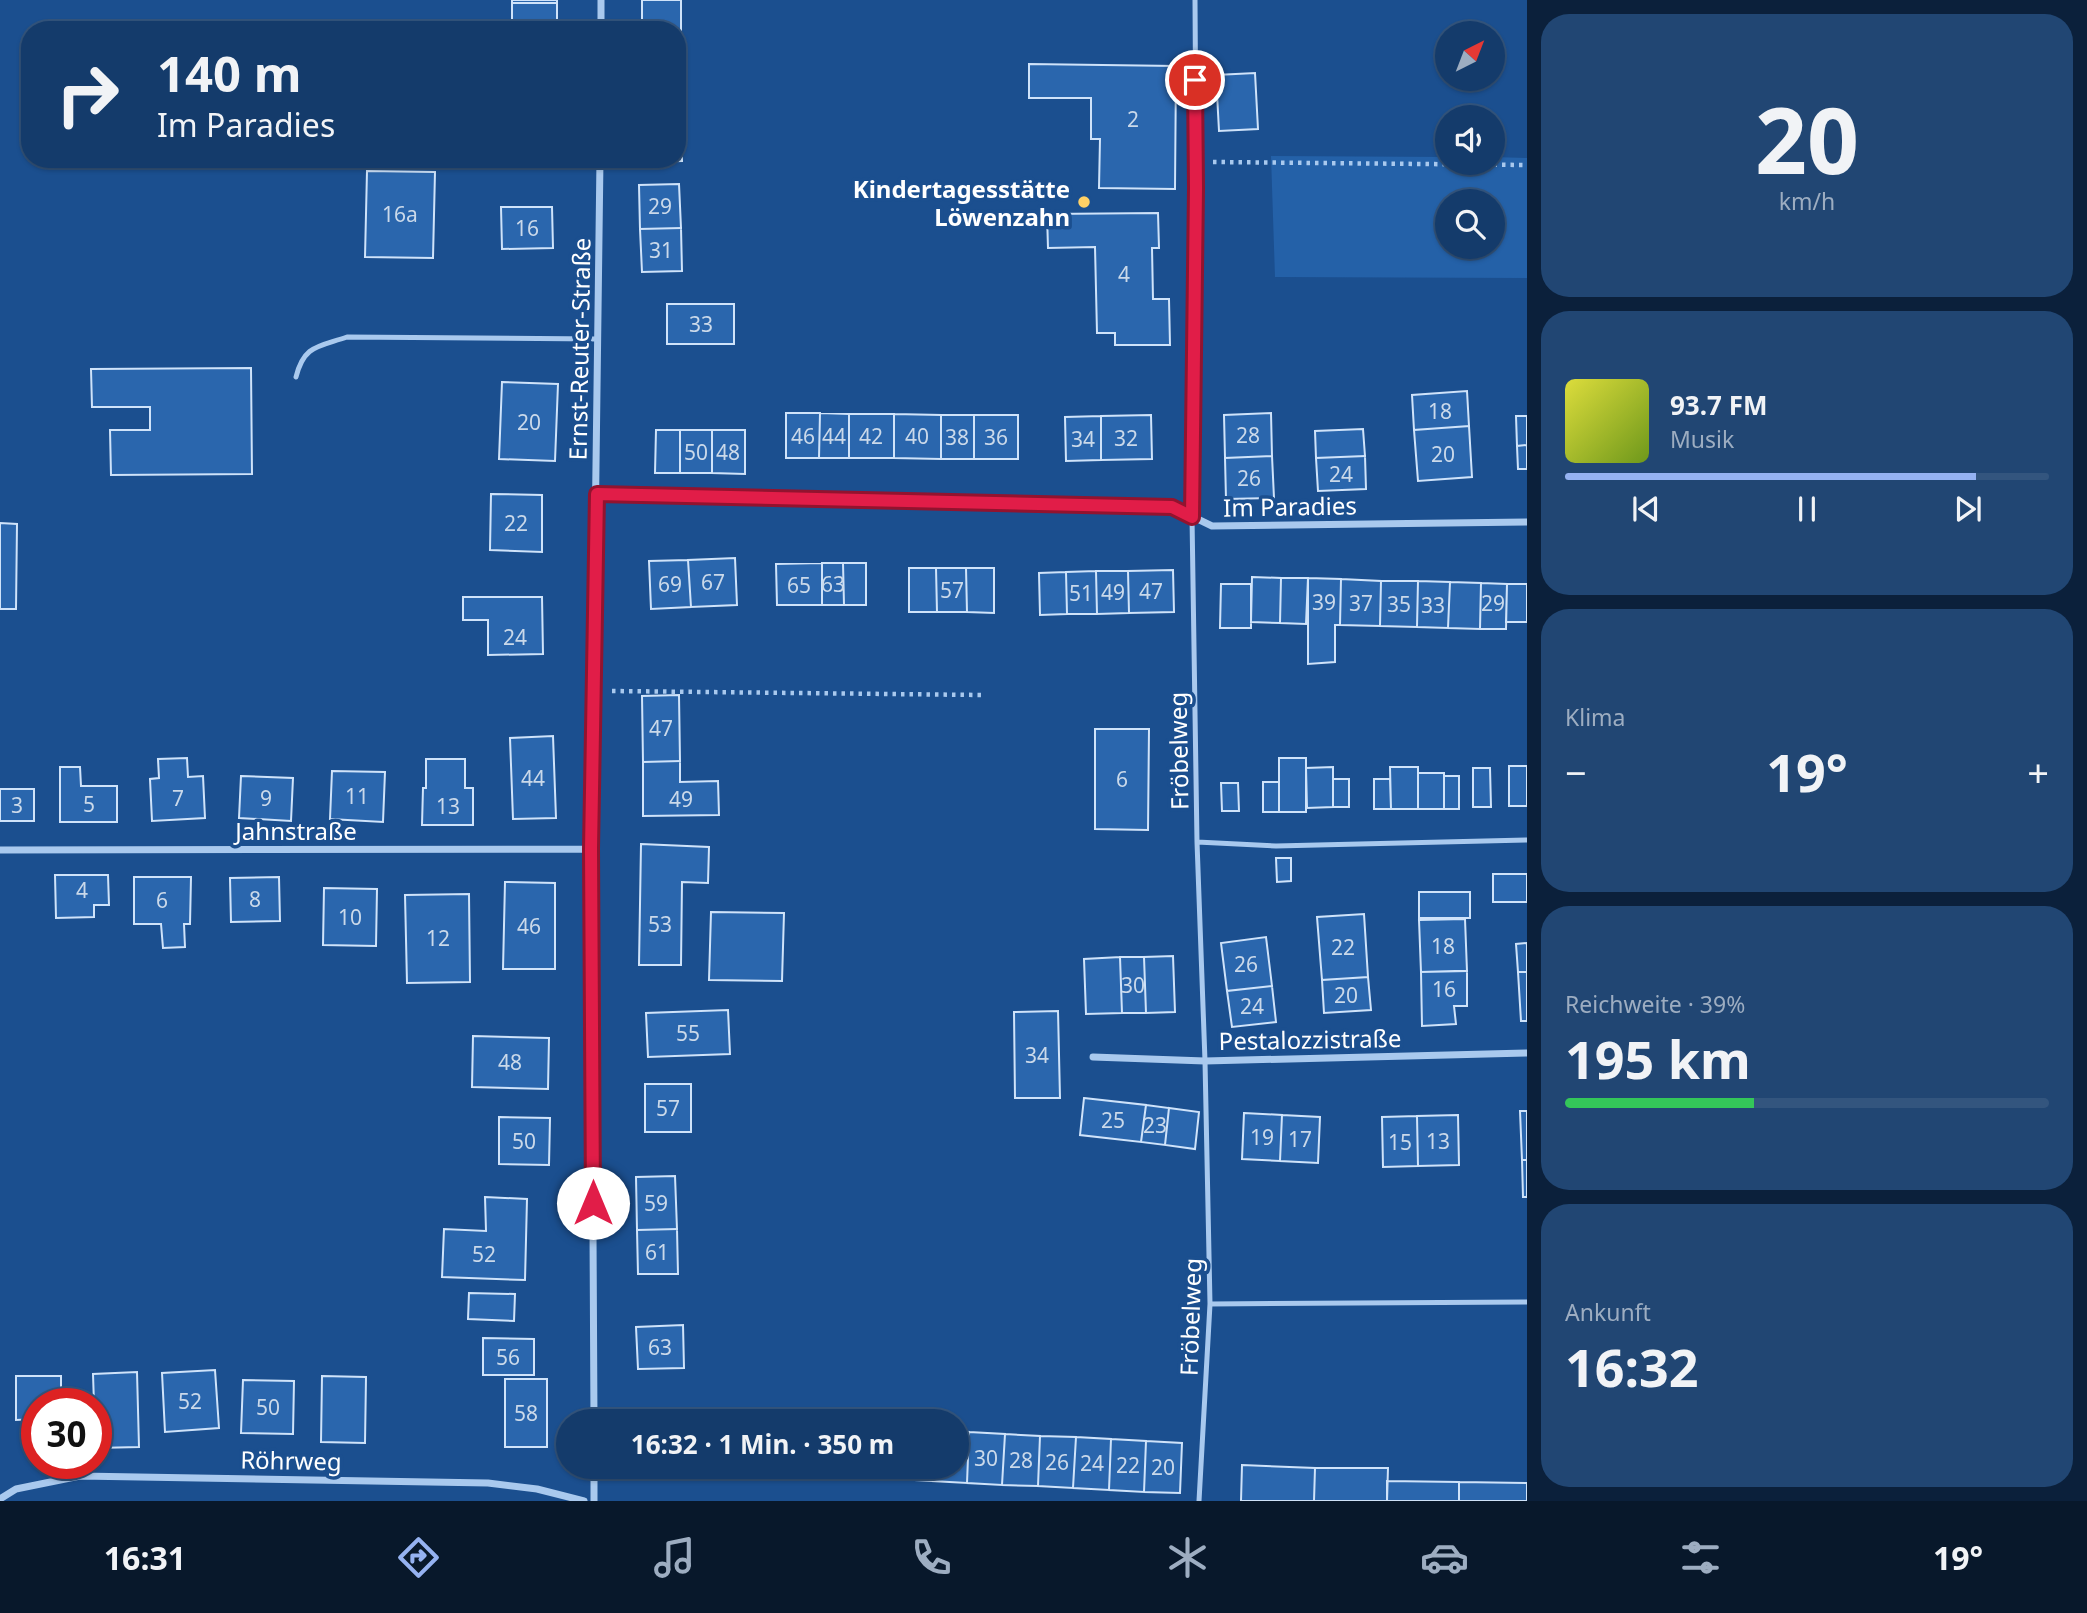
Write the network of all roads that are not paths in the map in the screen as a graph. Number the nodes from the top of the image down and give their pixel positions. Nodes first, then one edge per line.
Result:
1 (601, 0) edge
2 (1195, 0) edge
3 (601, 21) edge
4 (600, 168) edge
5 (598, 339) junction
6 (296, 377) dead end
7 (597, 494) junction
8 (1192, 517) junction
9 (1527, 522) edge
10 (1527, 840) edge
11 (1197, 842) junction
12 (591, 849) junction
13 (0, 850) edge
14 (1527, 1053) edge
15 (1093, 1056) dead end
16 (1205, 1061) junction
17 (1527, 1302) edge
18 (1210, 1304) junction
19 (594, 1409) edge
20 (594, 1479) edge
21 (0, 1499) edge
22 (584, 1501) edge
23 (594, 1501) edge
24 (1199, 1501) edge

1 - 3 street
2 - 8 lane, Fröbelweg
4 - 5 street, Ernst-Reuter-Straße
5 - 6 lane
5 - 7 street, Ernst-Reuter-Straße
7 - 8 street, Im Paradies
7 - 12 street, Ernst-Reuter-Straße
8 - 9 street, Im Paradies
8 - 11 lane, Fröbelweg
10 - 11 lane
11 - 16 lane, Fröbelweg
12 - 13 street, Jahnstraße
12 - 19 street, Ernst-Reuter-Straße
14 - 16 street, Pestalozzistraße
15 - 16 street, Pestalozzistraße
16 - 18 lane, Fröbelweg
17 - 18 lane
18 - 24 lane, Fröbelweg
20 - 23 street
21 - 22 street, Röhrweg

